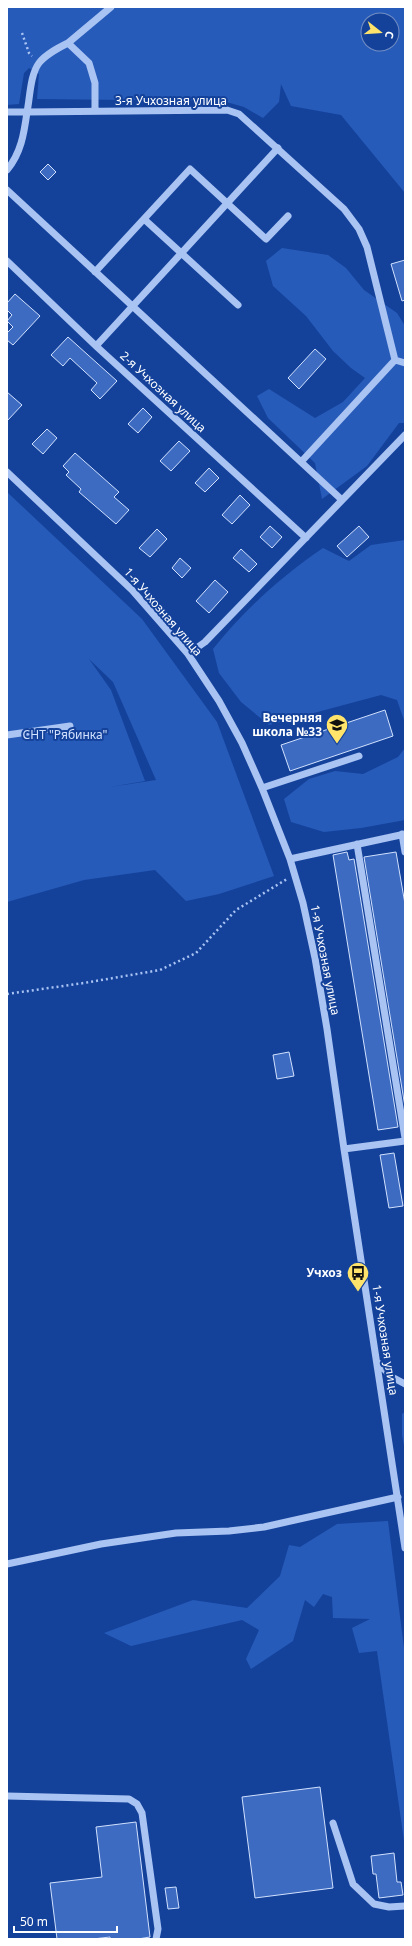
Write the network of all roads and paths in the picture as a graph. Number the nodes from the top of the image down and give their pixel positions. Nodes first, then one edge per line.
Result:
1 (111, 7) edge
2 (22, 33) dead end
3 (68, 43) junction
4 (39, 63) junction
5 (95, 111) junction
6 (7, 112) edge
7 (27, 112) junction
8 (278, 148) junction
9 (7, 170) edge
10 (7, 190) edge
11 (227, 203) junction
12 (288, 216) dead end
13 (144, 218) junction
14 (181, 253) junction
15 (7, 261) edge
16 (95, 272) junction
17 (238, 305) dead end
18 (132, 306) junction
19 (96, 346) junction
20 (395, 360) junction
21 (405, 363) edge
22 (405, 435) edge
23 (301, 462) junction
24 (7, 472) edge
25 (342, 500) junction
26 (306, 538) junction
27 (188, 654) junction
28 (70, 726) dead end
29 (7, 735) edge
30 (359, 756) dead end
31 (262, 788) junction
32 (404, 834) edge
33 (357, 844) junction
34 (405, 852) edge
35 (290, 859) junction
36 (294, 874) junction
37 (7, 994) edge
38 (405, 1138) edge
39 (405, 1141) edge
40 (344, 1149) junction
41 (377, 1362) junction
42 (405, 1384) edge
43 (398, 1497) junction
44 (405, 1548) edge
45 (7, 1564) edge
46 (7, 1796) edge
47 (333, 1823) dead end
48 (405, 1906) edge
49 (156, 1939) edge

1 - 3 street
2 - 4 path
3 - 4 street
3 - 5 street
4 - 7 street
5 - 7 street, 3-я Учхозная улица
5 - 8 street, 3-я Учхозная улица
6 - 7 street, 3-я Учхозная улица
7 - 9 street
8 - 11 street
8 - 20 street, 3-я Учхозная улица
10 - 16 street
11 - 12 street
11 - 13 street
11 - 14 street
13 - 14 street
13 - 16 street
14 - 17 street
14 - 18 street
15 - 19 street, 2-я Учхозная улица
16 - 18 street
18 - 19 street
18 - 23 street
19 - 26 street, 2-я Учхозная улица
20 - 21 street
20 - 23 street
22 - 25 street
23 - 25 street
24 - 27 street, 1-я Учхозная улица
25 - 26 street
26 - 27 street
27 - 31 street, 1-я Учхозная улица
28 - 29 street
30 - 31 street
31 - 35 street, 1-я Учхозная улица
32 - 33 street
32 - 34 street
33 - 35 street
33 - 38 street
35 - 36 street, 1-я Учхозная улица
36 - 37 path
36 - 40 street, 1-я Учхозная улица
39 - 40 street
40 - 41 street, 1-я Учхозная улица
41 - 42 street
41 - 43 street, 1-я Учхозная улица
43 - 44 street, 1-я Учхозная улица
43 - 45 street
46 - 49 street
47 - 48 street

